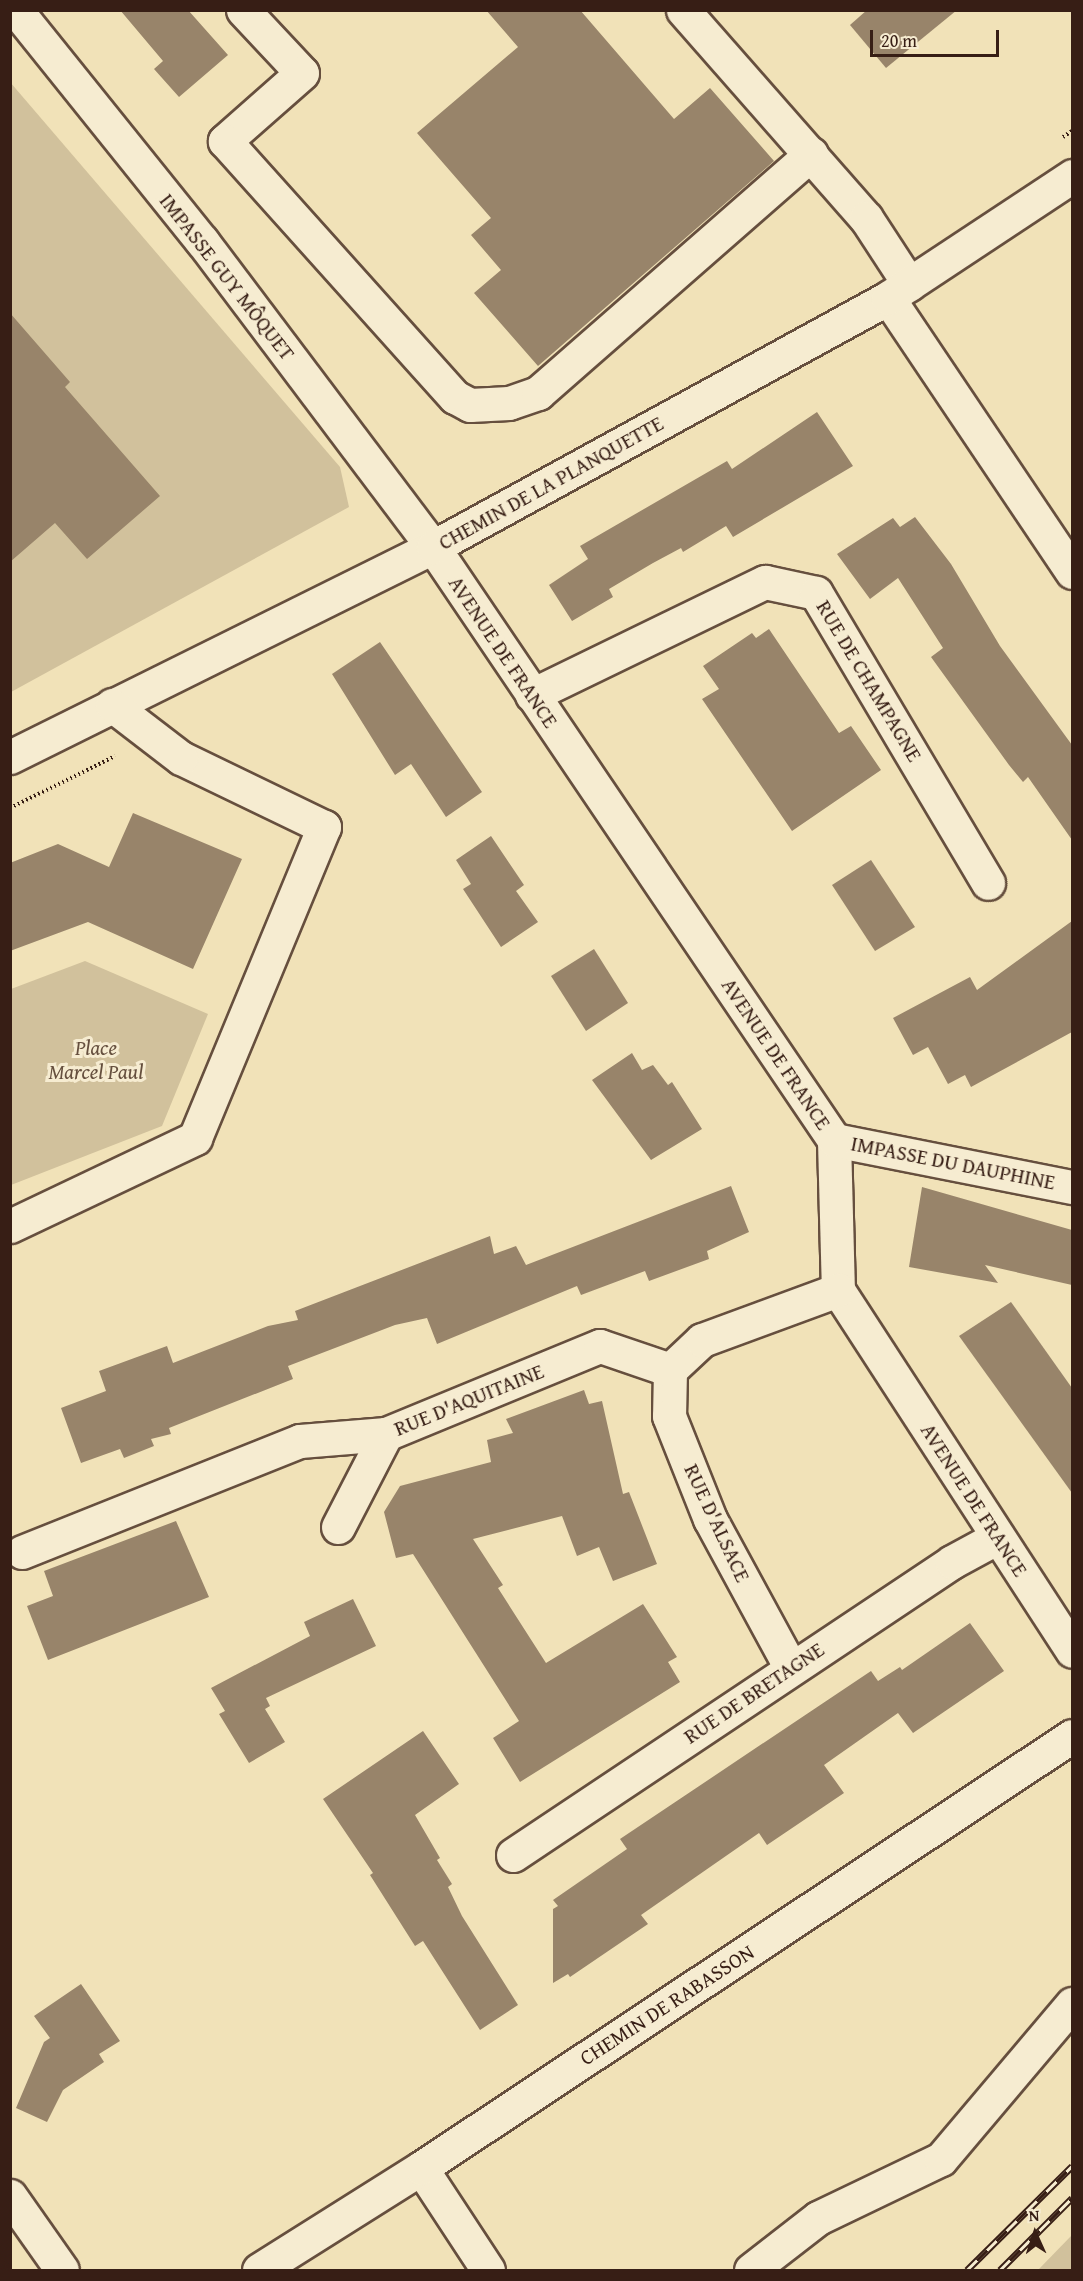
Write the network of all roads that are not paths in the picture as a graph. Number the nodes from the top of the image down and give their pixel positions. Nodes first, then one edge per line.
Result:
1 (16, 10) edge
2 (243, 10) edge
3 (683, 10) edge
4 (811, 154) junction
5 (1072, 176) edge
6 (899, 291) junction
7 (433, 548) junction
8 (1072, 572) edge
9 (532, 695) junction
10 (112, 705) junction
11 (10, 757) edge
12 (988, 883) dead end
13 (834, 1140) junction
14 (1072, 1186) edge
15 (10, 1226) edge
16 (838, 1290) junction
17 (670, 1370) junction
18 (386, 1434) junction
19 (338, 1527) dead end
20 (998, 1537) junction
21 (22, 1552) dead end
22 (1072, 1651) edge
23 (791, 1668) junction
24 (1072, 1736) edge
25 (513, 1855) dead end
26 (1072, 2004) edge
27 (421, 2168) junction
28 (10, 2196) edge
29 (62, 2271) edge
30 (259, 2271) edge
31 (488, 2271) edge
32 (751, 2271) edge

1 - 7 street, IMPASSE GUY MÔQUET
2 - 4 street
3 - 4 street
4 - 6 street
5 - 6 street, CHEMIN DE LA PLANQUETTE
6 - 7 street, CHEMIN DE LA PLANQUETTE
6 - 8 street
7 - 9 street, AVENUE DE FRANCE
7 - 10 street, CHEMIN DE LA PLANQUETTE
9 - 12 street, RUE DE CHAMPAGNE
9 - 13 street, AVENUE DE FRANCE
10 - 11 street, CHEMIN DE LA PLANQUETTE
10 - 15 street
13 - 14 street, IMPASSE DU DAUPHINE
13 - 16 street, AVENUE DE FRANCE
16 - 17 street
16 - 20 street, AVENUE DE FRANCE
17 - 18 street, RUE D'AQUITAINE
17 - 23 street, RUE D'ALSACE
18 - 19 street
18 - 21 street, RUE D'AQUITAINE
20 - 22 street, AVENUE DE FRANCE
20 - 23 street, RUE DE BRETAGNE
23 - 25 street, RUE DE BRETAGNE
24 - 27 street, CHEMIN DE RABASSON
26 - 32 street
27 - 30 street, CHEMIN DE RABASSON
27 - 31 street
28 - 29 street

